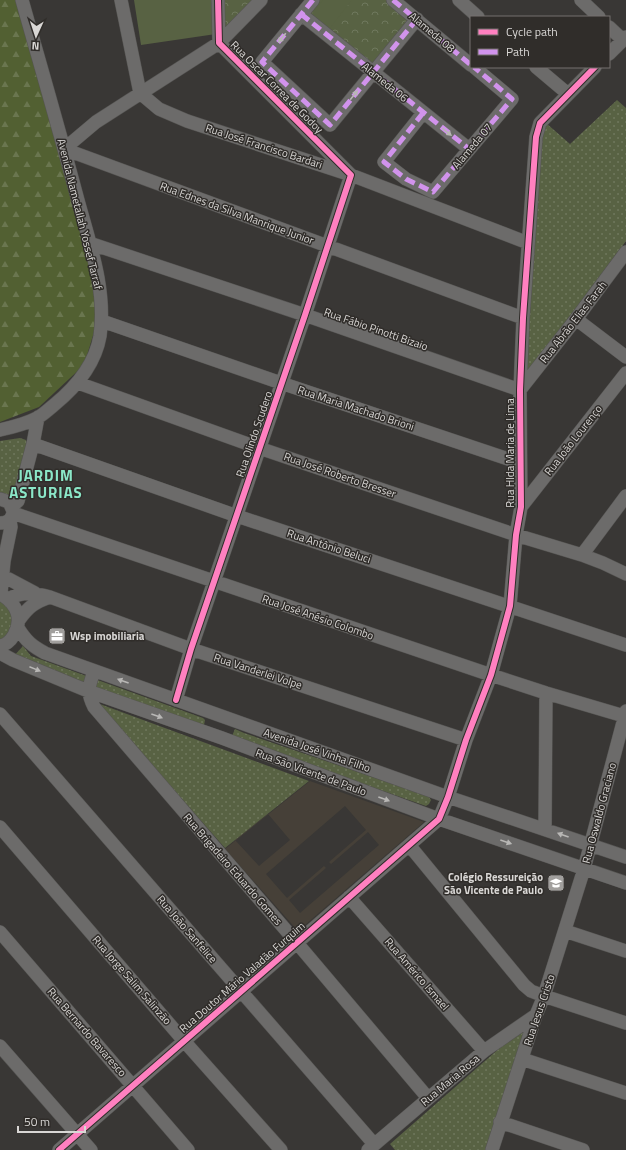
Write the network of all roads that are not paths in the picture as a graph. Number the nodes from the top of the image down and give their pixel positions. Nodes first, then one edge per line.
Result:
1 (22, 0) edge
2 (121, 0) edge
3 (218, 0) edge
4 (261, 0) edge
5 (313, 0) edge
6 (393, 0) edge
7 (458, 0) edge
8 (581, 0) edge
9 (301, 14) junction
10 (477, 16) edge
11 (598, 16) edge
12 (417, 19) junction
13 (610, 28) edge
14 (625, 39) edge
15 (220, 43) junction
16 (610, 53) edge
17 (470, 64) edge
18 (475, 68) edge
19 (537, 68) edge
20 (594, 68) edge
21 (373, 72) junction
22 (140, 93) junction
23 (568, 94) junction
24 (423, 112) junction
25 (64, 149) junction
26 (469, 149) junction
27 (351, 175) junction
28 (90, 243) junction
29 (528, 243) junction
30 (327, 246) junction
31 (626, 252) edge
32 (305, 315) junction
33 (523, 318) junction
34 (576, 319) junction
35 (102, 321) junction
36 (626, 357) edge
37 (626, 373) edge
38 (78, 383) junction
39 (281, 383) junction
40 (520, 390) junction
41 (38, 417) junction
42 (0, 430) edge
43 (33, 444) junction
44 (259, 448) junction
45 (520, 463) junction
46 (626, 496) edge
47 (0, 499) edge
48 (521, 507) junction
49 (9, 516) edge
50 (237, 516) junction
51 (516, 535) junction
52 (582, 555) junction
53 (602, 562) junction
54 (626, 563) edge
55 (626, 574) edge
56 (3, 576) junction
57 (214, 581) junction
58 (35, 593) junction
59 (3, 596) edge
60 (50, 597) junction
61 (510, 606) junction
62 (18, 624) junction
63 (626, 645) edge
64 (0, 646) edge
65 (191, 649) junction
66 (0, 652) edge
67 (94, 671) junction
68 (490, 675) junction
69 (88, 691) junction
70 (546, 693) junction
71 (176, 700) junction
72 (209, 712) junction
73 (625, 713) edge
74 (0, 714) edge
75 (228, 718) junction
76 (204, 732) junction
77 (222, 738) junction
78 (466, 740) junction
79 (621, 749) edge
80 (545, 792) junction
81 (448, 796) junction
82 (439, 819) junction
83 (522, 821) junction
84 (0, 827) edge
85 (545, 829) junction
86 (409, 845) junction
87 (591, 845) junction
88 (626, 857) edge
89 (584, 869) junction
90 (626, 883) edge
91 (349, 897) junction
92 (565, 931) junction
93 (0, 932) edge
94 (297, 943) junction
95 (626, 951) edge
96 (241, 992) junction
97 (544, 996) junction
98 (536, 1015) junction
99 (626, 1023) edge
100 (184, 1041) junction
101 (0, 1046) edge
102 (484, 1051) junction
103 (522, 1059) junction
104 (133, 1085) junction
105 (626, 1094) edge
106 (428, 1098) junction
107 (500, 1122) junction
108 (77, 1134) junction
109 (371, 1147) edge
110 (59, 1150) edge
111 (91, 1150) edge
112 (188, 1150) edge
113 (281, 1150) edge
114 (492, 1150) edge
115 (583, 1150) edge

1 - 25 street, Avenida Nametallah Yossef Tarraf
2 - 22 street
3 - 15 street, Rua Oscar Correa de Godoy
4 - 15 street
5 - 9 street
6 - 12 street, Alameda 08
7 - 10 street
8 - 11 street
9 - 21 street, Alameda 06
9 -> 21 street
12 - 17 street, Alameda 08
12 - 21 street
13 - 14 street
14 - 16 street
15 - 22 street
15 - 27 street, Rua Oscar Correa de Godoy
18 - 26 street, Alameda 07
19 - 23 street
20 - 23 street
21 - 24 street, Alameda 06
22 - 25 street
22 - 27 street, Rua José Francisco Bardari
23 - 29 street, Rua Hlda Maria de Lima
24 -> 26 street, Alameda 06
24 - 26 street, Alameda 07
25 - 28 street, Avenida Nametallah Yossef Tarraf
25 - 30 street, Rua Ednes da Silva Manrique Junior
27 - 29 street, Rua José Francisco Bardari
27 - 30 street, Rua Olindo Scudero
28 - 32 street, Rua Fábio Pinotti Bizaio
28 - 35 street, Avenida Nametallah Yossef Tarraf
29 - 33 street, Rua Hlda Maria de Lima
30 - 32 street, Rua Olindo Scudero
30 - 33 street, Rua Ednes da Silva Manrique Junior
31 - 34 street, Rua Abrão Elias Farah
32 - 39 street, Rua Olindo Scudero
32 - 40 street, Rua Fábio Pinotti Bizaio
33 - 40 street, Rua Hlda Maria de Lima
34 - 36 street
34 - 40 street, Rua Abrão Elias Farah
35 - 38 street, Avenida Nametallah Yossef Tarraf
35 - 39 street, Rua Maria Machado Brioni
37 - 48 street, Rua João Lourenço
38 - 41 street, Avenida Nametallah Yossef Tarraf
38 - 44 street, Rua José Roberto Bresser
39 - 44 street, Rua Olindo Scudero
39 - 45 street, Rua Maria Machado Brioni
40 - 45 street, Rua Hlda Maria de Lima
41 - 42 street, Avenida Nametallah Yossef Tarraf
41 - 43 street
43 - 49 street
43 - 50 street, Rua Antônio Beluci
44 - 50 street, Rua Olindo Scudero
44 - 51 street, Rua José Roberto Bresser
45 - 48 street, Rua Hlda Maria de Lima
46 - 52 street
47 - 49 street, Rua José Anésio Colombo
48 - 51 street, Rua Hlda Maria de Lima
49 - 56 street
49 - 57 street, Rua José Anésio Colombo
50 - 57 street, Rua Olindo Scudero
50 - 61 street, Rua Antônio Beluci
51 - 52 street, Rua José Roberto Bresser
51 - 61 street, Rua Hlda Maria de Lima
52 - 53 street, Rua José Roberto Bresser
53 - 54 street, Rua José Roberto Bresser
53 - 55 street, Rua José Roberto Bresser
56 - 58 street
56 - 59 street
57 - 65 street, Rua Olindo Scudero
57 - 68 street, Rua José Anésio Colombo
58 - 59 street, Rua Vanderlei Volpe
58 - 60 street, Rua Vanderlei Volpe
59 - 62 street, Avenida José Vinha Filho
60 - 62 street
60 - 65 street, Rua Vanderlei Volpe
61 - 63 street, Rua Antônio Beluci
61 - 68 street, Rua Hlda Maria de Lima
62 - 64 street
62 - 67 street, Avenida José Vinha Filho
65 - 71 street, Rua Olindo Scudero
65 - 78 street, Rua Vanderlei Volpe
66 -> 69 street, Rua São Vicente de Paulo
67 - 69 street
71 -> 67 street, Avenida José Vinha Filho
68 - 70 street, Rua José Anésio Colombo
68 - 78 street, Rua Hlda Maria de Lima
69 -> 76 street, Rua São Vicente de Paulo
69 - 94 street, Rua Brigadeiro Eduardo Gomes
70 - 73 street, Rua José Anésio Colombo
70 - 80 street
71 - 72 street, Avenida José Vinha Filho
72 - 75 street, Avenida José Vinha Filho
72 - 76 street
73 - 79 street, Rua Oswaldo Graciano
74 - 96 street, Rua João Sanfelice
75 - 77 street
75 - 81 street, Avenida José Vinha Filho
76 - 77 street, Rua São Vicente de Paulo
77 -> 82 street, Rua São Vicente de Paulo
78 - 81 street, Rua Hlda Maria de Lima
79 - 87 street, Rua Oswaldo Graciano
80 - 83 street
80 - 85 street
81 - 82 street, Rua Hlda Maria de Lima
81 - 83 street, Avenida José Vinha Filho
82 - 86 street, Rua Doutor Mário Valadão Furquim
82 -> 89 street, Rua São Vicente de Paulo
83 - 85 street, Avenida José Vinha Filho
84 - 100 street, Rua Jorge Salim Salinzão
87 -> 85 street, Avenida José Vinha Filho
86 - 91 street, Rua Doutor Mário Valadão Furquim
86 - 97 street
87 - 88 street, Avenida José Vinha Filho
87 - 89 street, Rua Oswaldo Graciano
89 - 90 street, Rua São Vicente de Paulo
89 - 92 street, Rua Jesus Cristo
91 - 94 street, Rua Doutor Mário Valadão Furquim
91 - 102 street, Rua Américo Ismael
92 - 95 street
92 - 97 street, Rua Jesus Cristo
93 - 104 street, Rua Bernardo Bavaresco
94 - 96 street, Rua Doutor Mário Valadão Furquim
94 - 106 street, Rua Brigadeiro Eduardo Gomes
96 - 100 street, Rua Doutor Mário Valadão Furquim
96 - 109 street, Rua João Sanfelice
97 - 98 street, Rua Jesus Cristo
97 - 99 street
98 - 102 street, Rua Maria Rosa
98 - 103 street, Rua Jesus Cristo
100 - 104 street, Rua Doutor Mário Valadão Furquim
100 - 113 street, Rua Jorge Salim Salinzão
101 - 108 street
102 - 106 street, Rua Maria Rosa
103 - 105 street
103 - 107 street, Rua Jesus Cristo
104 - 108 street, Rua Doutor Mário Valadão Furquim
104 - 112 street, Rua Bernardo Bavaresco
106 - 109 street, Rua Maria Rosa
107 - 114 street, Rua Jesus Cristo
107 - 115 street
108 - 110 street, Rua Doutor Mário Valadão Furquim
108 - 111 street

